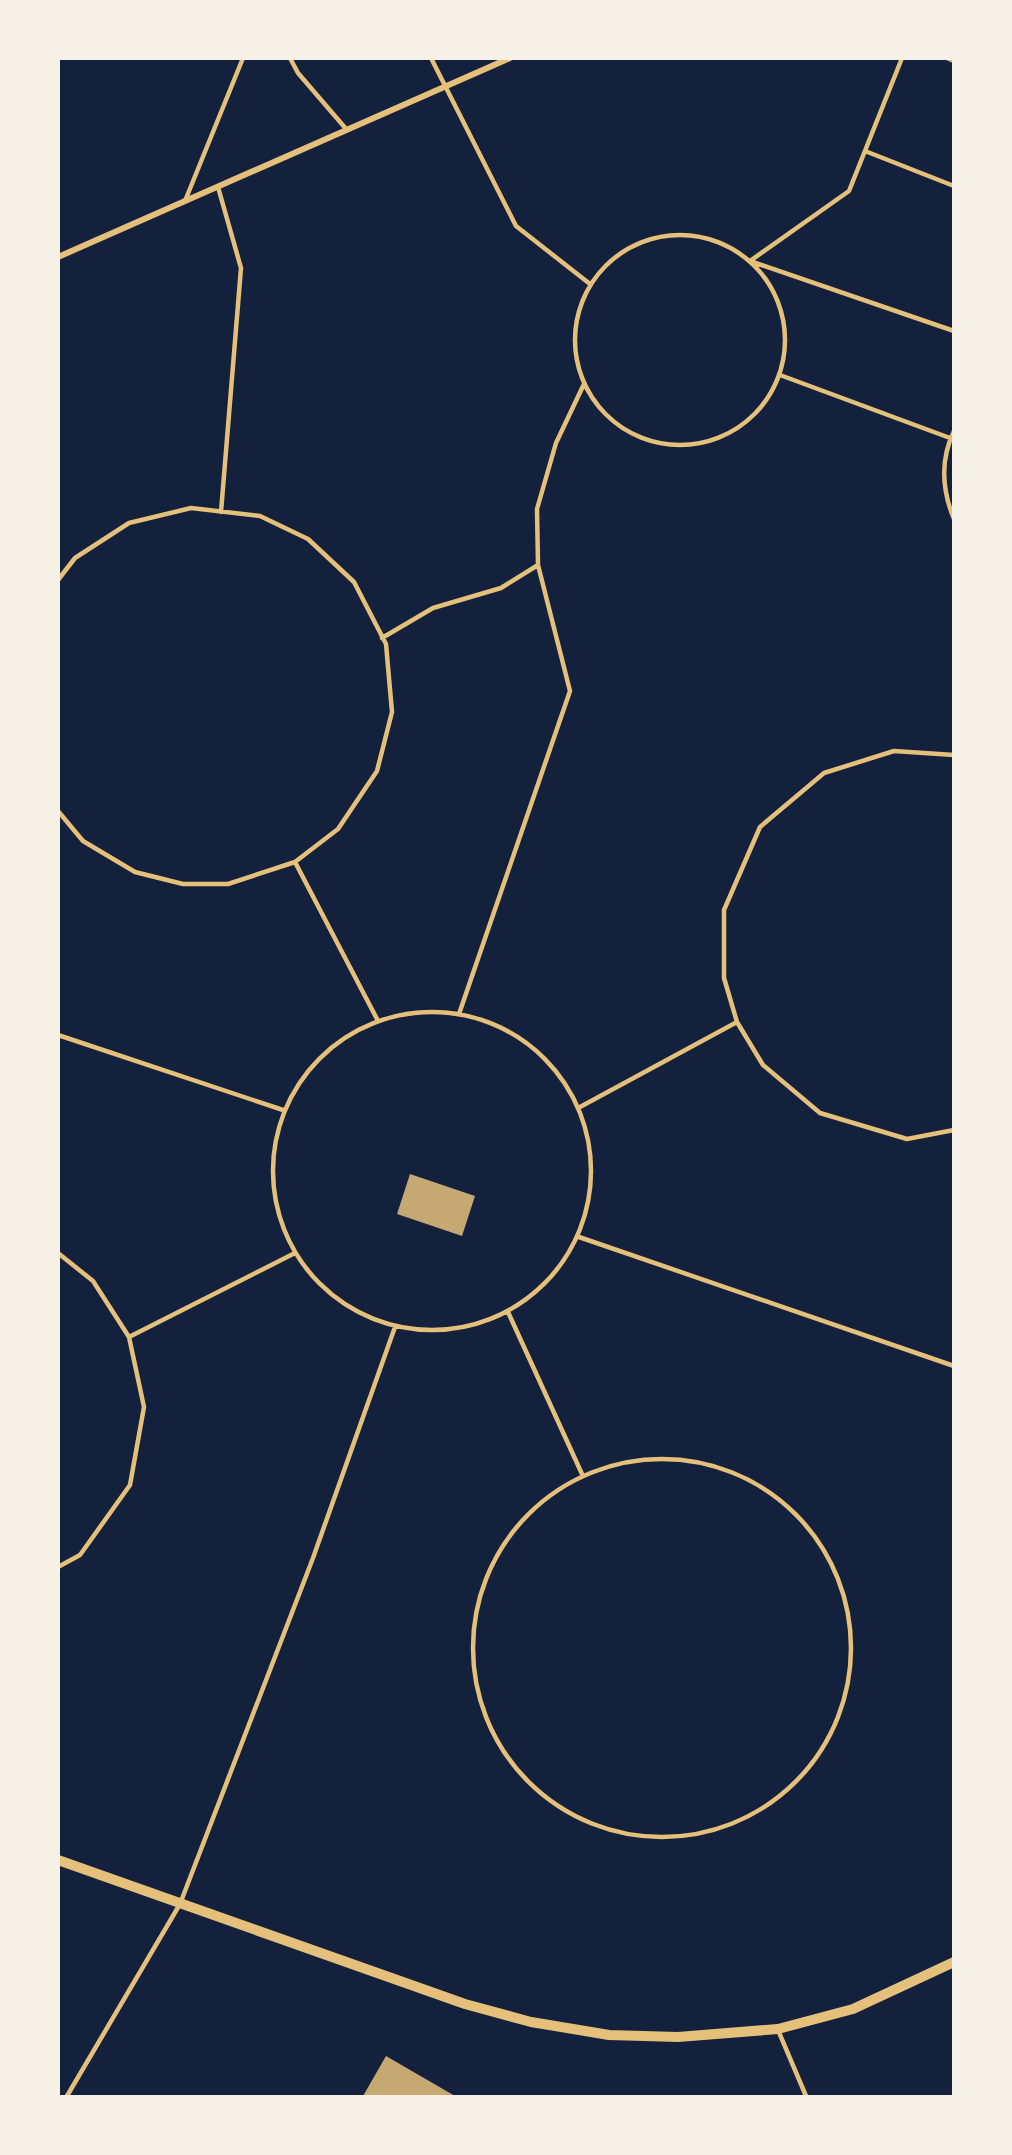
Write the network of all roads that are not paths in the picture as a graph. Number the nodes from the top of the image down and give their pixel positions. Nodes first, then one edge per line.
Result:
1 (243, 58) edge
2 (290, 58) edge
3 (431, 58) edge
4 (510, 58) edge
5 (902, 58) edge
6 (947, 58) edge
7 (954, 61) edge
8 (444, 87) junction
9 (347, 130) junction
10 (865, 151) junction
11 (954, 186) edge
12 (218, 187) junction
13 (185, 201) junction
14 (58, 257) edge
15 (750, 261) junction
16 (590, 284) junction
17 (954, 331) edge
18 (780, 375) junction
19 (584, 384) junction
20 (954, 431) edge
21 (950, 438) junction
22 (221, 512) junction
23 (954, 519) edge
24 (538, 565) junction
25 (58, 580) edge
26 (382, 638) junction
27 (954, 755) edge
28 (58, 811) edge
29 (295, 862) junction
30 (459, 1014) junction
31 (377, 1019) junction
32 (737, 1022) junction
33 (58, 1035) edge
34 (579, 1107) junction
35 (283, 1110) junction
36 (954, 1130) edge
37 (579, 1237) junction
38 (295, 1252) junction
39 (58, 1253) edge
40 (508, 1312) junction
41 (395, 1327) junction
42 (129, 1337) junction
43 (954, 1366) edge
44 (582, 1474) junction
45 (58, 1567) edge
46 (58, 1860) edge
47 (180, 1904) junction
48 (954, 1962) edge
49 (778, 2029) junction
50 (67, 2097) edge
51 (806, 2097) edge

1 - 13 lane
2 - 9 lane
3 - 8 lane
4 - 8 street
5 - 10 lane
6 - 7 lane
8 - 9 street
8 - 16 lane
9 - 12 street
10 - 11 lane
10 - 15 lane
12 - 13 street
12 - 22 lane
13 - 14 street
15 - 16 lane
15 - 17 lane
15 - 18 lane
16 - 19 lane
18 - 19 lane
18 - 21 lane
19 - 24 lane
20 - 21 lane
21 - 23 lane
22 - 25 lane
22 - 26 lane
24 - 26 lane
24 - 30 lane
26 - 29 lane
27 - 32 lane
28 - 29 lane
29 - 31 lane
30 - 31 lane
30 - 34 lane
31 - 35 lane
32 - 34 lane
32 - 36 lane
33 - 35 lane
34 - 37 lane
35 - 38 lane
37 - 40 lane
37 - 43 lane
38 - 41 lane
38 - 42 lane
39 - 42 lane
40 - 41 lane
40 - 44 lane
41 - 47 lane
42 - 45 lane
44 - 44 lane
46 - 47 street
47 - 49 street
47 - 50 lane
48 - 49 street
49 - 51 lane

